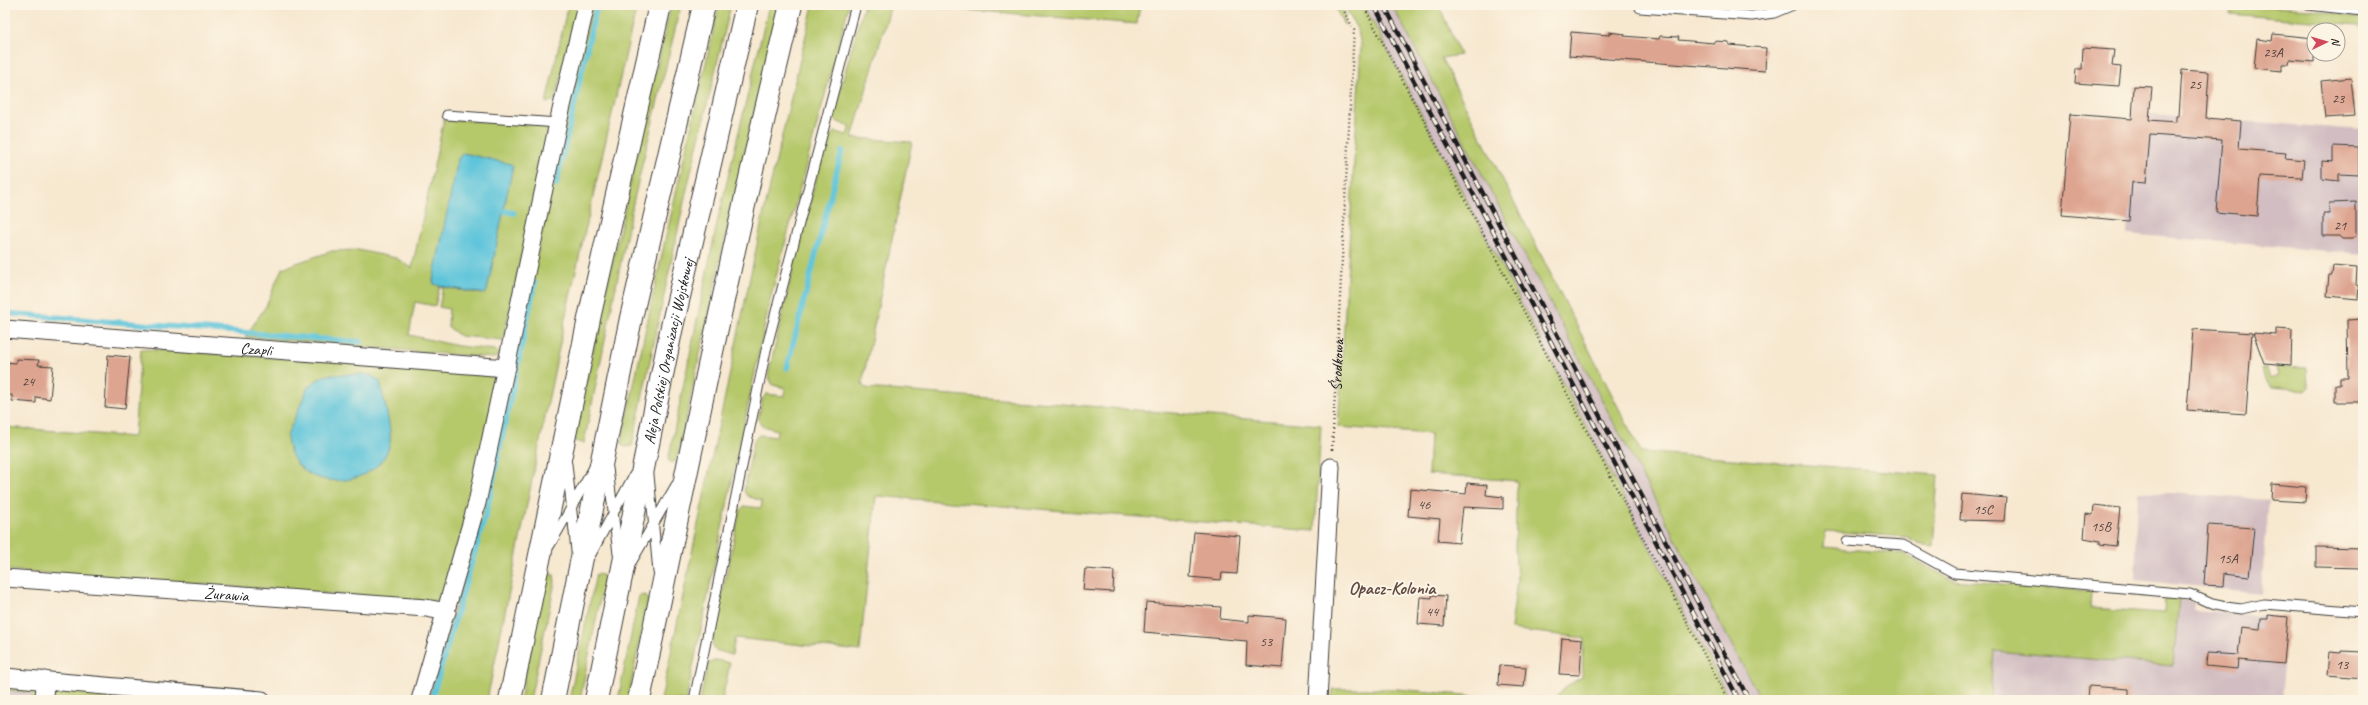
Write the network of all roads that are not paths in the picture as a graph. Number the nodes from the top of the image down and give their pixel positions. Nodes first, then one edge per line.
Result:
1 (586, 5) edge
2 (660, 5) edge
3 (704, 5) edge
4 (747, 5) edge
5 (791, 5) edge
6 (856, 5) edge
7 (1793, 5) edge
8 (2308, 5) edge
9 (1640, 8) dead end
10 (2363, 11) edge
11 (447, 115) dead end
12 (558, 123) junction
13 (5, 329) edge
14 (507, 368) junction
15 (564, 439) junction
16 (605, 447) junction
17 (647, 450) junction
18 (688, 466) junction
19 (1331, 467) road end
20 (571, 507) junction
21 (613, 514) junction
22 (654, 524) junction
23 (1847, 541) dead end
24 (537, 568) junction
25 (5, 578) edge
26 (578, 578) junction
27 (621, 579) junction
28 (660, 599) junction
29 (447, 612) junction
30 (2363, 612) edge
31 (5, 677) edge
32 (45, 680) junction
33 (44, 700) edge
34 (262, 700) edge
35 (420, 700) edge
36 (510, 700) edge
37 (553, 700) edge
38 (596, 700) edge
39 (639, 700) edge
40 (694, 700) edge
41 (1318, 700) edge

1 - 12 street
2 - 15 highway
3 - 16 highway
4 - 17 highway, Aleja Polskiej Organizacji Wojskowej
5 - 18 highway
6 - 40 lane
7 - 9 lane
8 - 10 lane
11 - 12 lane
12 - 14 street
13 - 14 street, Czapli
14 - 29 street
15 - 20 lane
15 - 24 highway
16 - 20 lane
16 - 21 lane
16 - 26 highway
17 - 21 lane
17 - 22 lane
17 - 27 highway, Aleja Polskiej Organizacji Wojskowej
18 - 22 lane
18 - 28 highway
19 - 41 street
20 - 24 lane
20 - 26 lane
21 - 26 lane
21 - 27 lane
22 - 27 lane
22 - 28 lane
23 - 30 lane
24 - 36 highway
25 - 29 street, Żurawia
26 - 37 highway
27 - 38 highway, Aleja Polskiej Organizacji Wojskowej
28 - 39 highway
29 - 35 street
31 - 32 street
32 - 33 street
32 - 34 street

